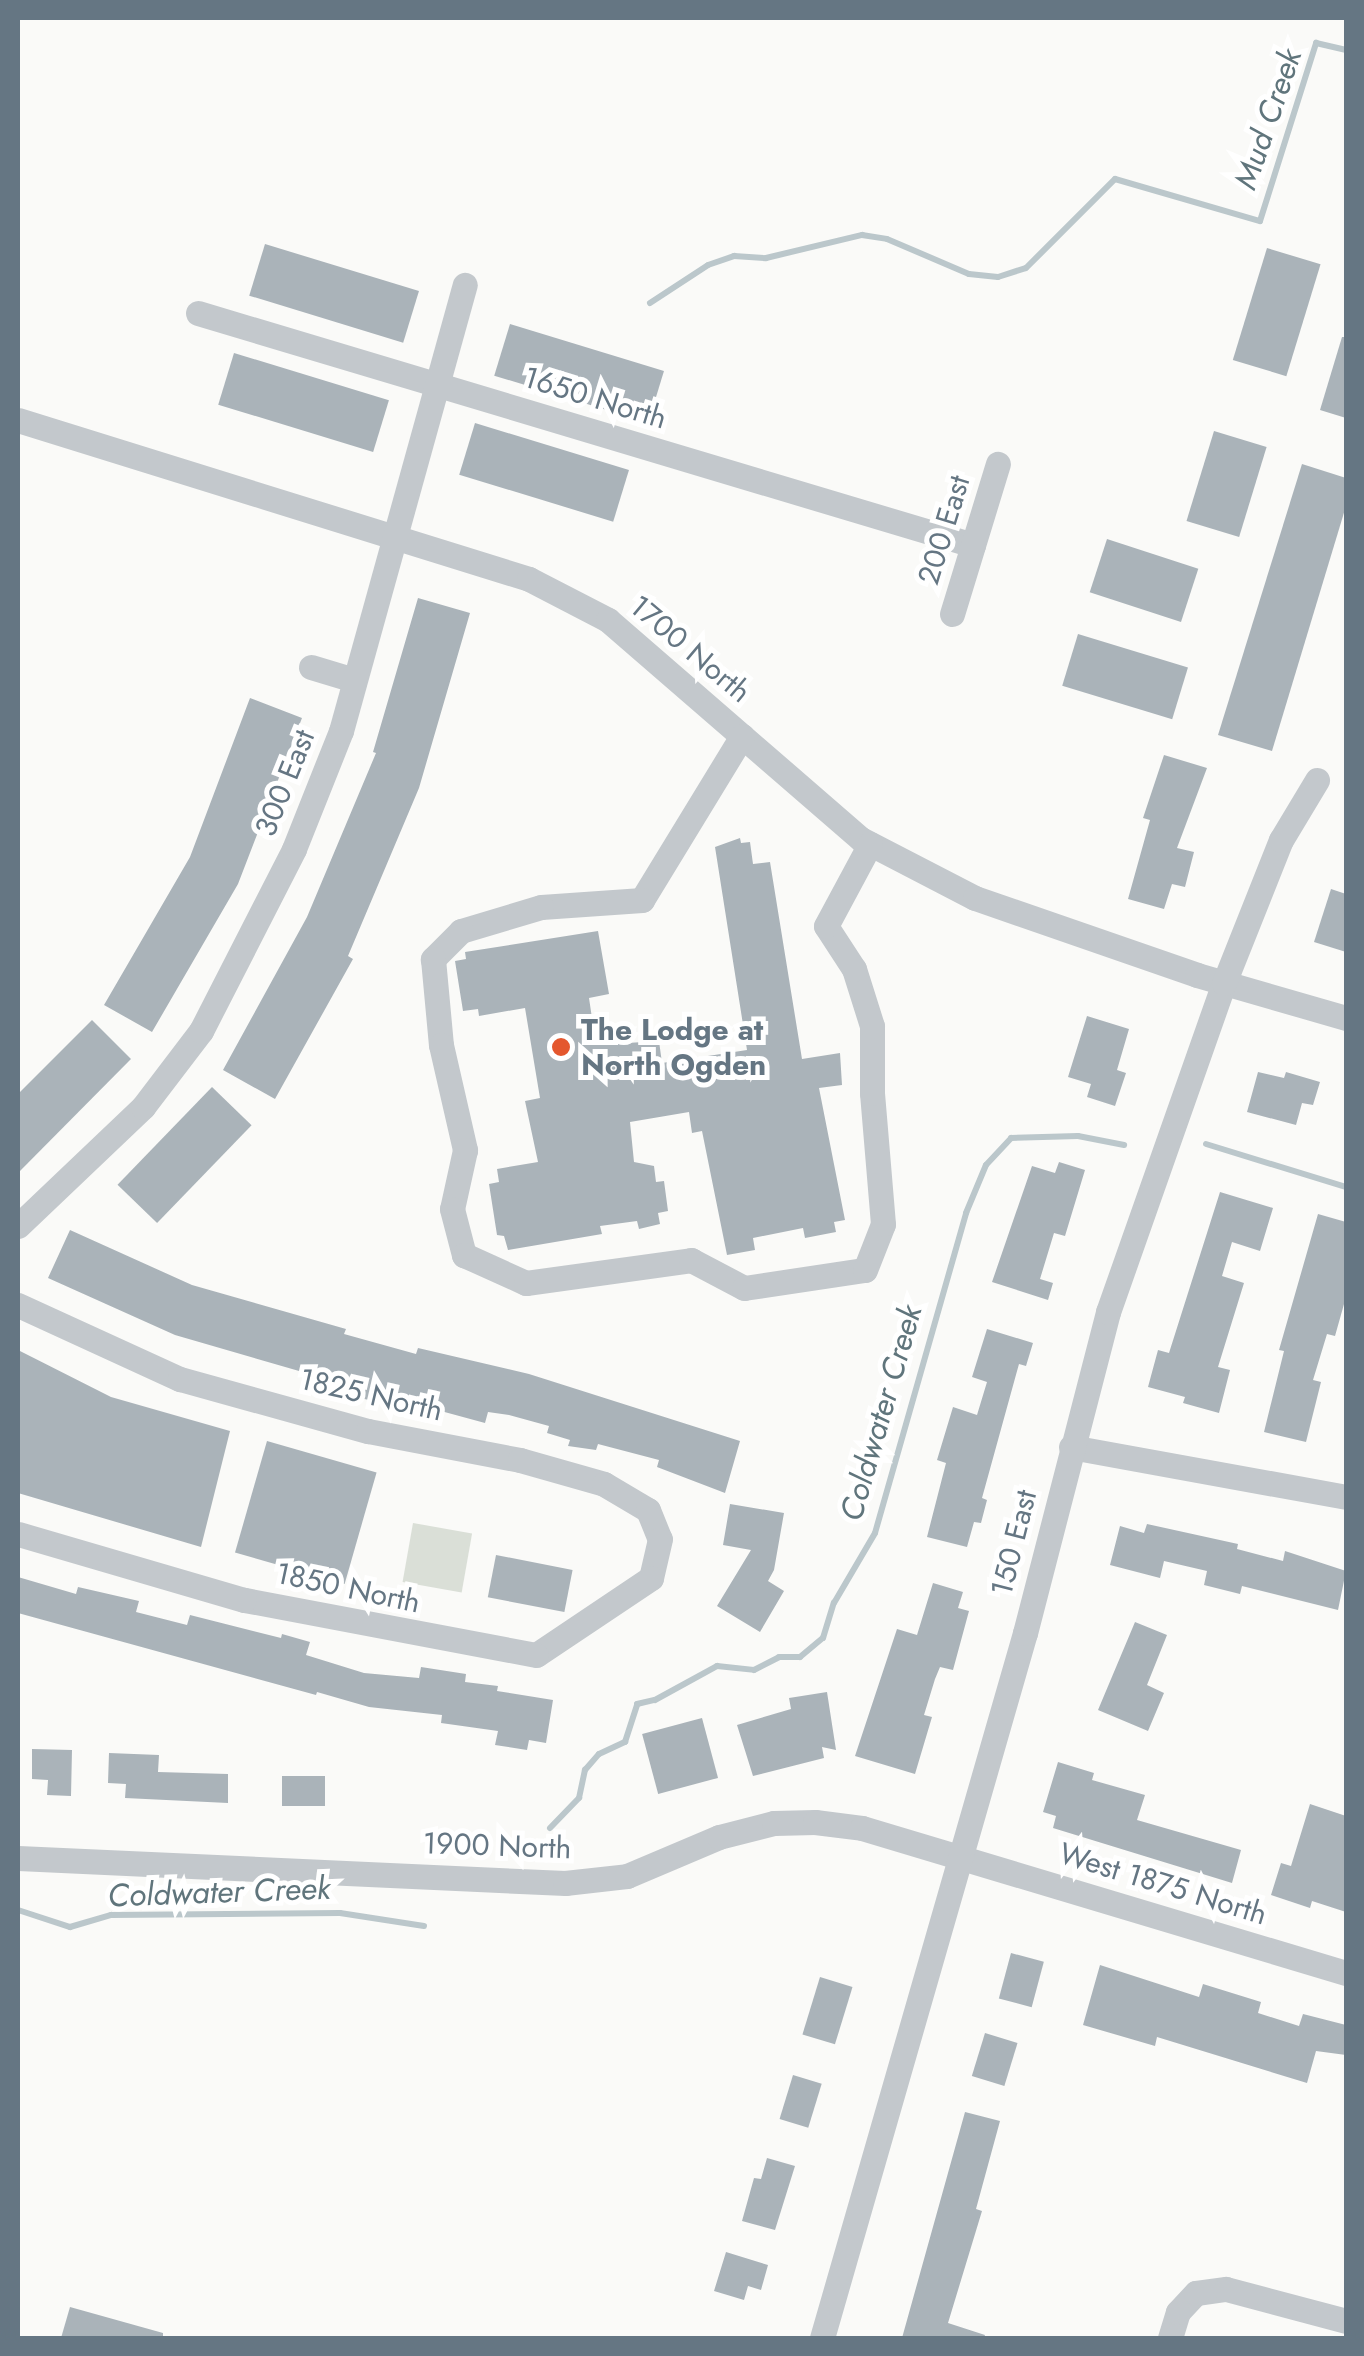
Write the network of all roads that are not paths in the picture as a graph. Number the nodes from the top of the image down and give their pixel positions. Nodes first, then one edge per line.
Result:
1 (466, 285) dead end
2 (198, 313) dead end
3 (437, 384) junction
4 (18, 420) edge
5 (998, 464) dead end
6 (394, 536) junction
7 (973, 544) junction
8 (952, 614) dead end
9 (311, 667) dead end
10 (354, 680) junction
11 (742, 736) junction
12 (1317, 780) dead end
13 (870, 844) junction
14 (1224, 983) junction
15 (1346, 1018) edge
16 (18, 1226) edge
17 (18, 1305) edge
18 (1070, 1447) junction
19 (1346, 1497) edge
20 (18, 1534) edge
21 (650, 1578) joint
22 (960, 1857) junction
23 (18, 1858) edge
24 (1346, 1973) edge
25 (1346, 2321) edge
26 (822, 2338) edge
27 (1170, 2338) edge

1 - 3 street, 300 East
2 - 3 street, 1650 North
3 - 6 street, 300 East
3 - 7 street, 1650 North
4 - 6 street, 1700 North
5 - 7 street, 200 East
6 - 10 street, 300 East
6 - 11 street, 1700 North
7 - 8 street, 200 East
9 - 10 street
10 - 16 street, 300 East
11 - 13 street, 1700 North
11 - 13 street
12 - 14 street, 150 East
13 - 14 street, 1700 North
14 - 15 street, 1700 North
14 - 18 street, 150 East
17 - 21 street, 1825 North
18 - 19 street
18 - 22 street, 150 East
20 - 21 street, 1850 North
22 - 23 street, 1900 North
22 - 24 street, West 1875 North
22 - 26 street, 150 East
25 - 27 street

